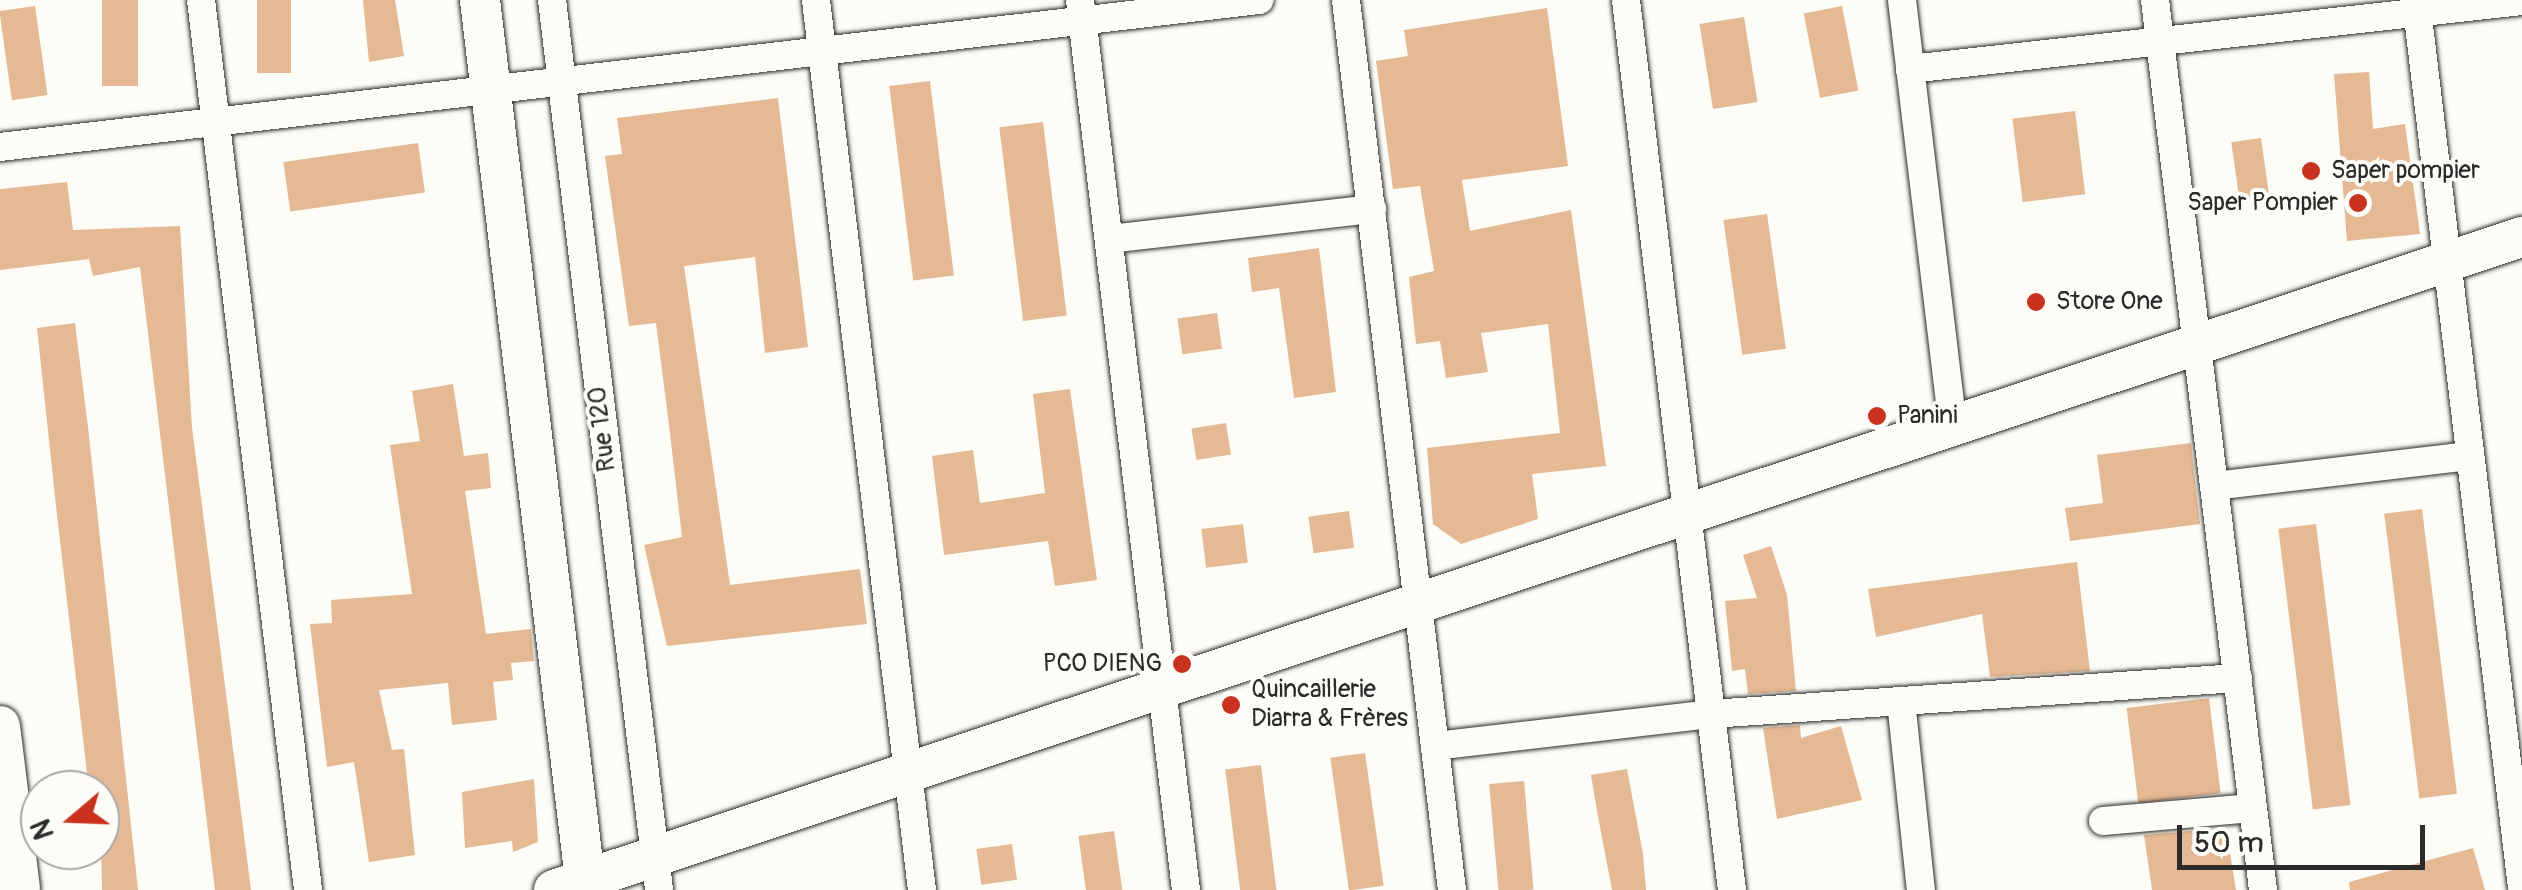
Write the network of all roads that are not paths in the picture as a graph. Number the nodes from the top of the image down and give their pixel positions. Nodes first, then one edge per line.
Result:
1 (202, 0) edge
2 (480, 0) edge
3 (552, 0) edge
4 (816, 0) edge
5 (1259, 0) edge
6 (1346, 0) edge
7 (1626, 0) edge
8 (1902, 0) edge
9 (2155, 0) edge
10 (2522, 0) edge
11 (2416, 6) edge
12 (1081, 10) edge
13 (2160, 41) junction
14 (822, 50) junction
15 (1910, 69) junction
16 (561, 82) junction
17 (491, 91) junction
18 (216, 121) junction
19 (0, 146) edge
20 (1372, 209) junction
21 (2522, 237) edge
22 (1109, 239) junction
23 (2447, 262) junction
24 (2197, 346) junction
25 (1954, 429) junction
26 (2470, 456) junction
27 (2214, 486) junction
28 (1688, 517) junction
29 (1420, 606) junction
30 (2238, 678) junction
31 (1162, 689) junction
32 (1900, 701) junction
33 (1711, 714) junction
34 (0, 726) edge
35 (1435, 746) junction
36 (908, 772) junction
37 (2252, 808) junction
38 (2102, 822) dead end
39 (657, 874) edge
40 (12, 879) edge
41 (570, 885) edge
42 (2522, 887) edge
43 (308, 890) edge
44 (922, 890) edge
45 (1186, 890) edge
46 (1452, 890) edge
47 (1732, 890) edge
48 (1921, 890) edge
49 (2262, 890) edge

1 - 18 street
2 - 17 street
3 - 16 street, Rue 120
4 - 14 street
5 - 12 street
6 - 20 street
7 - 28 street
8 - 15 street
9 - 13 street
10 - 11 street
11 - 13 street
11 - 23 street
12 - 14 street
12 - 22 street
13 - 15 street
13 - 24 street
14 - 16 street
14 - 36 street
15 - 25 street
16 - 17 street
16 - 39 street, Rue 120
17 - 18 street
17 - 41 street
18 - 19 street
18 - 43 street
20 - 22 street
20 - 29 street
21 - 23 street
22 - 31 street
23 - 24 street
23 - 26 street
24 - 25 street
24 - 27 street
25 - 28 street
26 - 27 street
26 - 42 street
27 - 30 street
28 - 29 street
28 - 33 street
29 - 31 street
29 - 35 street
30 - 32 street
30 - 37 street
31 - 36 street
31 - 45 street
32 - 33 street
32 - 48 street
33 - 35 street
33 - 47 street
34 - 40 street
35 - 46 street
36 - 39 street
36 - 44 street
37 - 38 street
37 - 49 street
39 - 41 street

